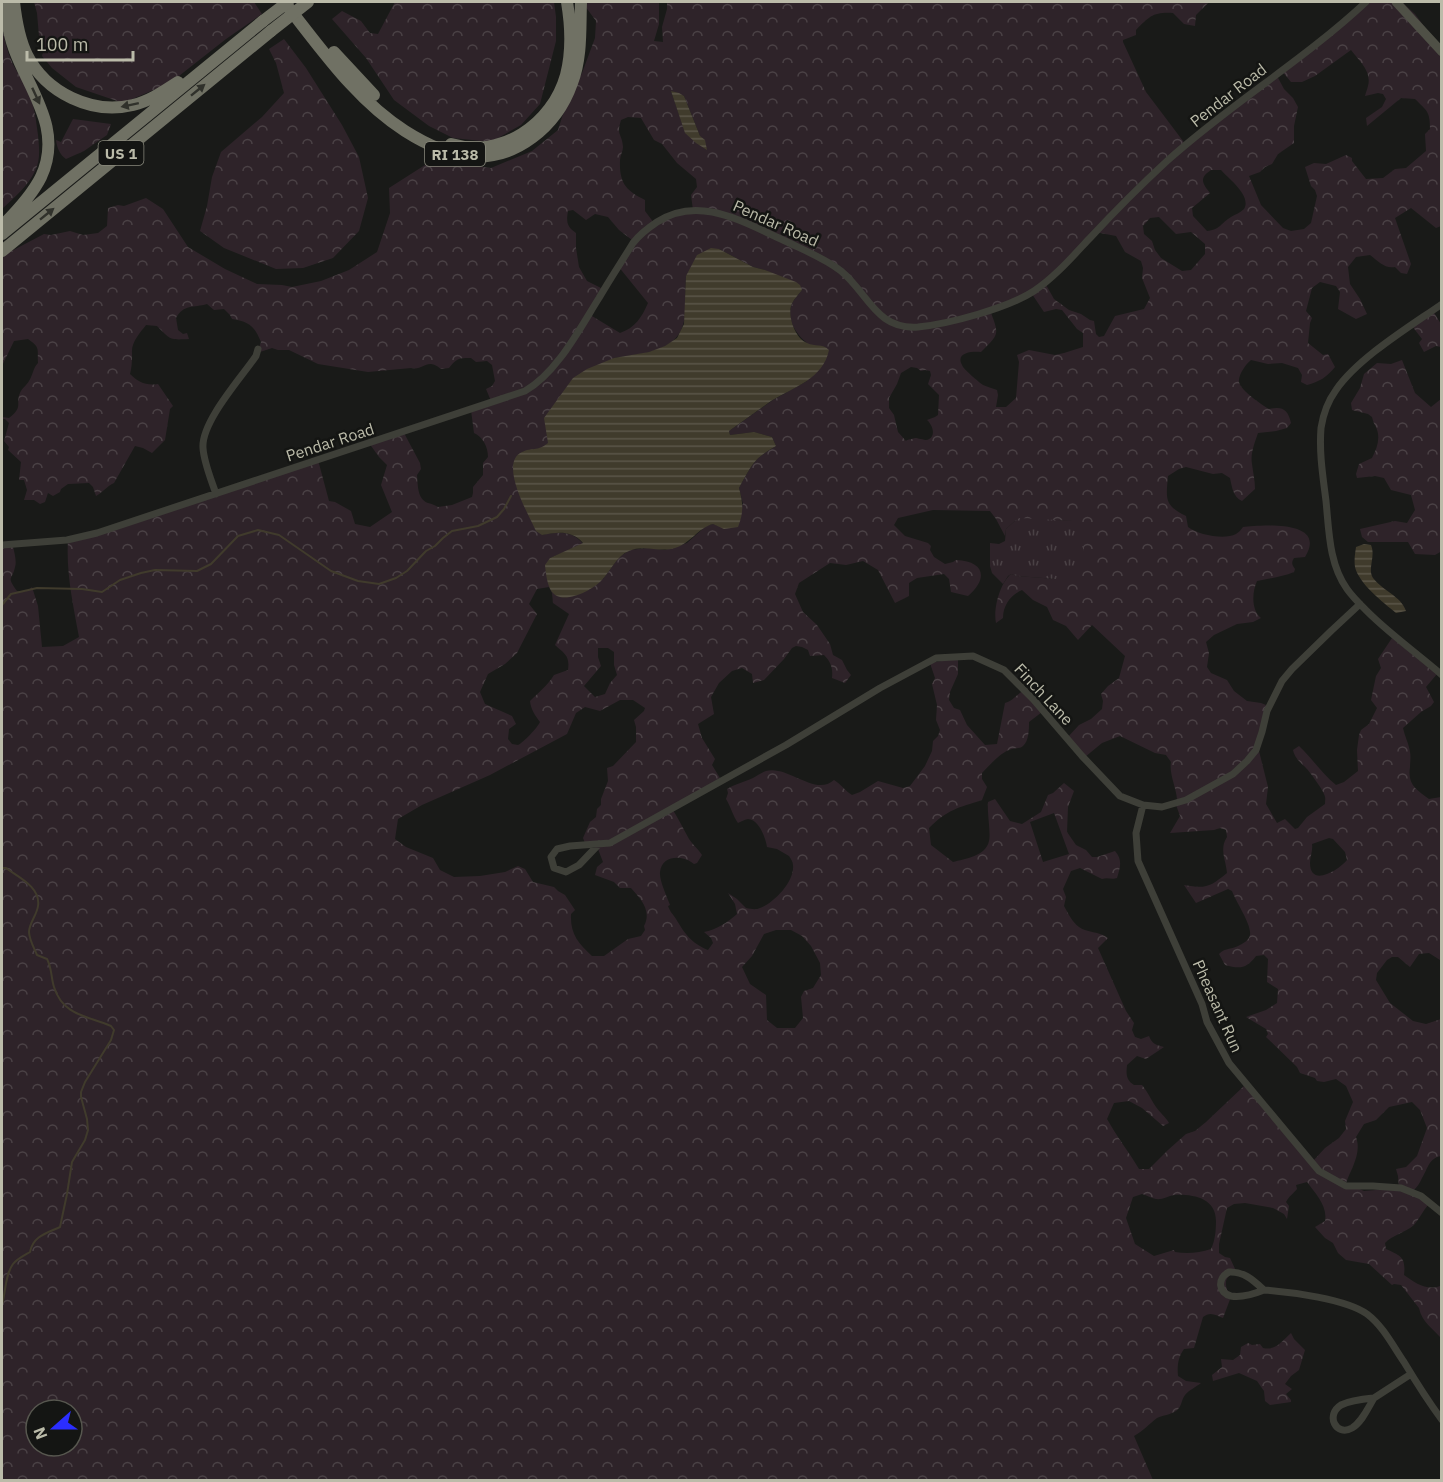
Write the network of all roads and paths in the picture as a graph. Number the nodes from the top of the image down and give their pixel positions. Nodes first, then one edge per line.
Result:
1 (5, 2) edge
2 (14, 2) edge
3 (286, 2) edge
4 (293, 2) edge
5 (308, 2) edge
6 (567, 2) edge
7 (580, 2) edge
8 (1366, 2) edge
9 (1396, 2) edge
10 (267, 26) junction
11 (1438, 40) edge
12 (234, 45) junction
13 (1442, 52) edge
14 (2, 227) edge
15 (2, 234) edge
16 (2, 251) edge
17 (1442, 304) edge
18 (258, 349) dead end
19 (216, 494) junction
20 (2, 545) edge
21 (1360, 604) junction
22 (1442, 675) edge
23 (1143, 805) junction
24 (599, 844) junction
25 (1442, 1213) edge
26 (1264, 1290) junction
27 (1411, 1374) junction
28 (1374, 1398) junction
29 (1442, 1420) edge

1 -> 14 highway
12 -> 2 highway
3 - 7 highway, RI 138
3 - 10 highway, US 1, bridge
4 - 6 highway
5 - 10 highway, US 1, bridge
8 - 19 street, Pendar Road
9 - 11 street
10 - 12 highway, US 1
16 -> 10 highway, US 1
11 - 13 street
12 - 15 highway, US 1
17 - 21 street
18 - 19 street
19 - 20 street, Pendar Road
21 - 22 street
21 - 23 street, Finch Lane
23 - 24 street, Finch Lane
23 - 25 street, Pheasant Run
24 - 24 street, Finch Lane
26 - 26 street
26 - 27 street
27 - 28 street
27 - 29 street
28 - 28 street

